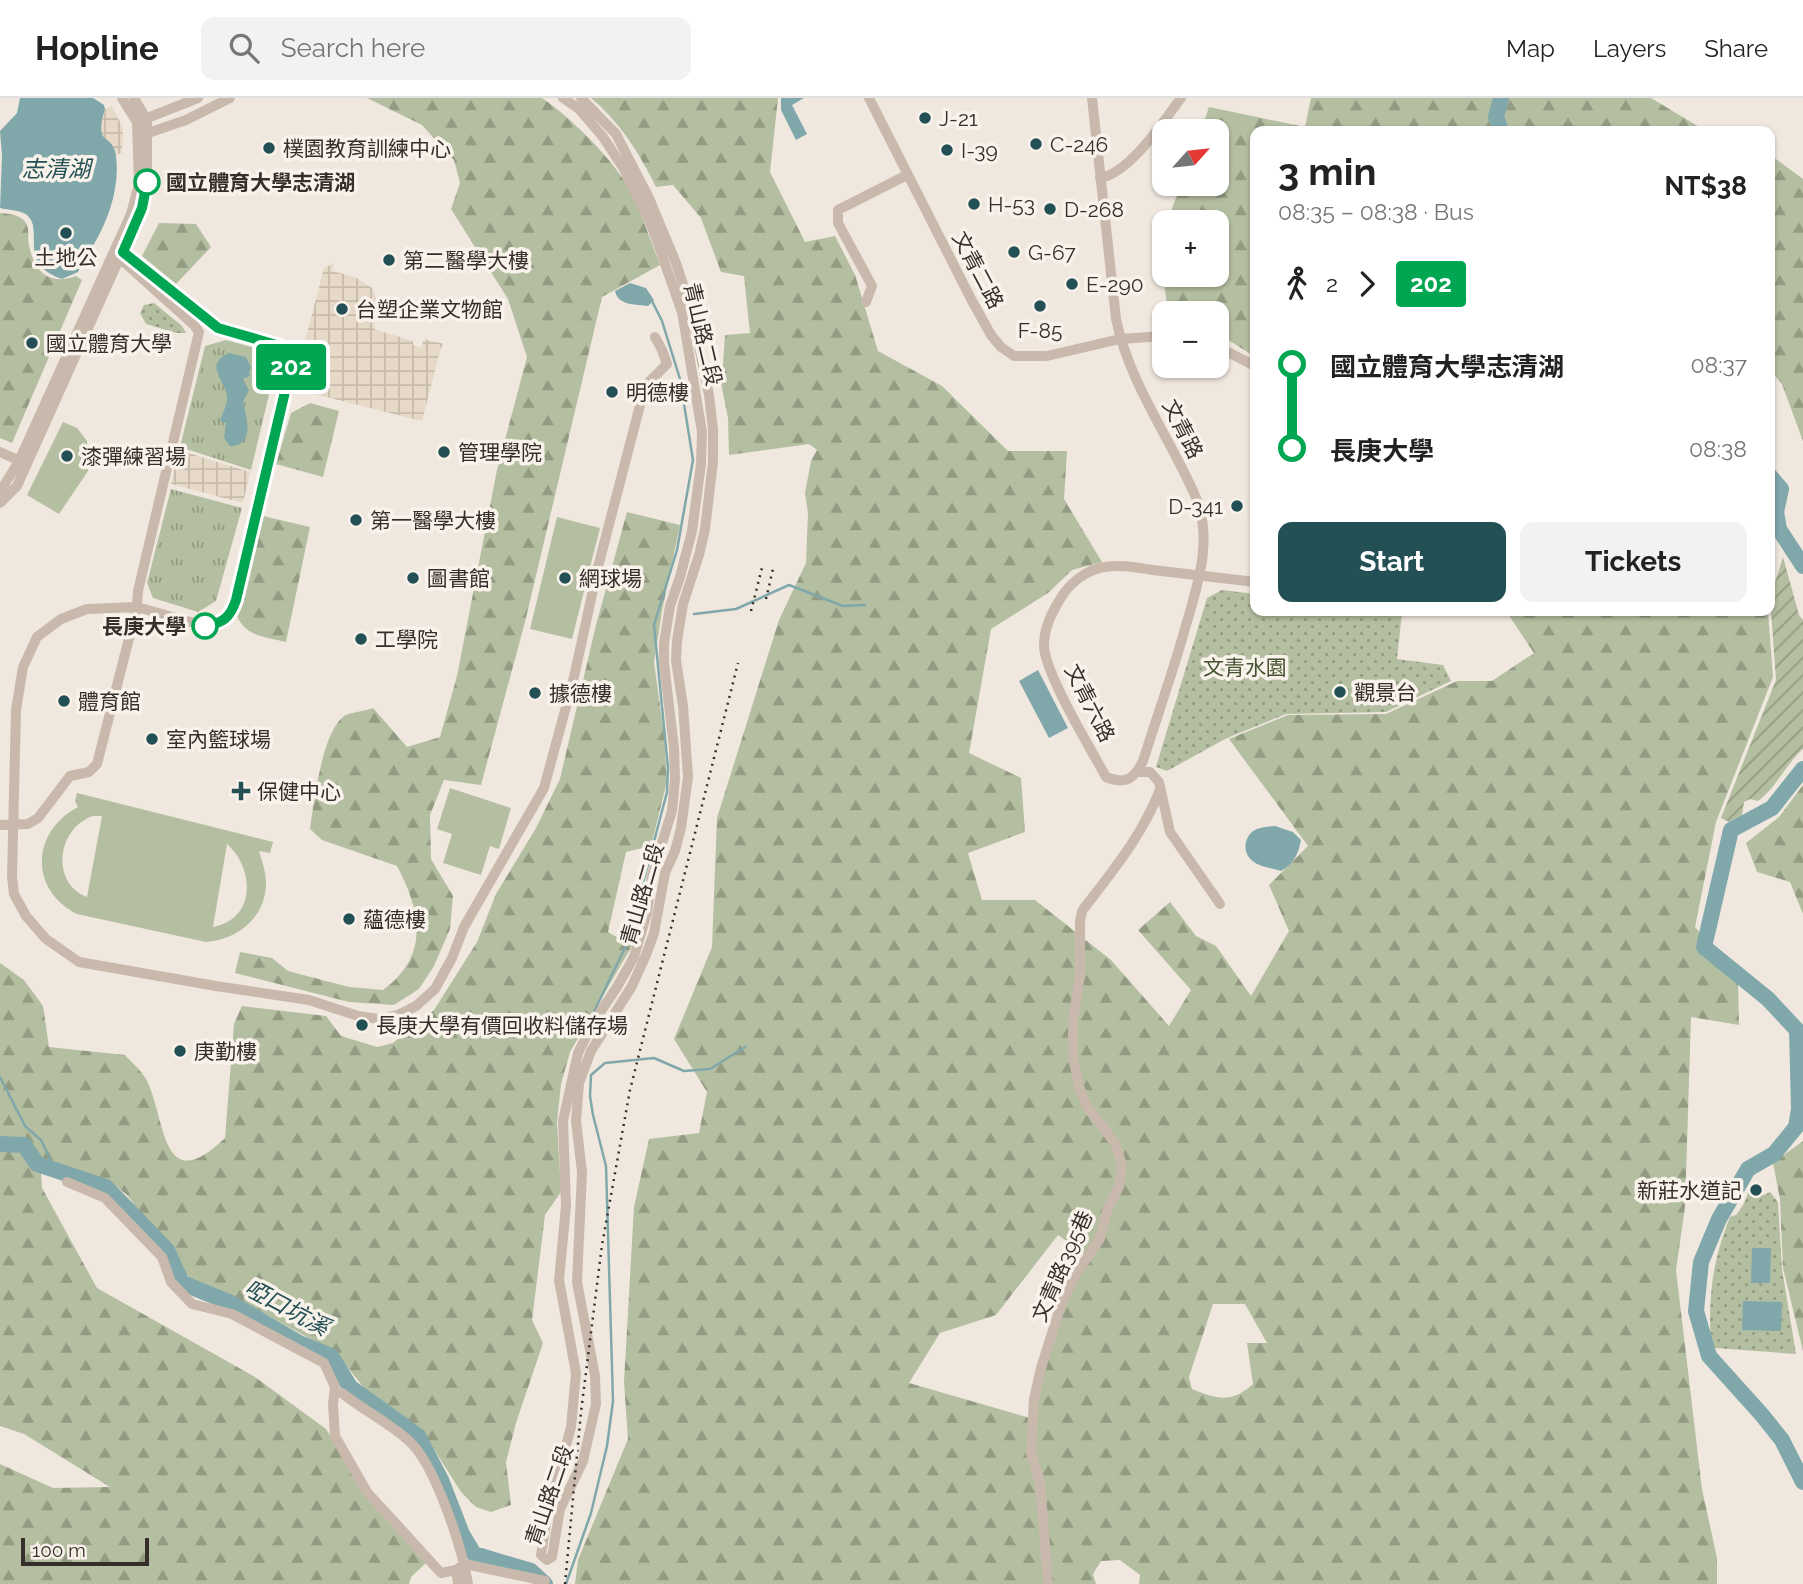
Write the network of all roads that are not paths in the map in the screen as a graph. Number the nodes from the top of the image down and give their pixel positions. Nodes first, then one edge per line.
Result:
1 (122, 98) edge
2 (134, 98) edge
3 (198, 98) edge
4 (230, 98) edge
5 (564, 98) edge
6 (581, 98) edge
7 (869, 98) edge
8 (1092, 98) edge
9 (1181, 98) edge
10 (142, 121) junction
11 (142, 135) junction
12 (907, 175) junction
13 (1100, 178) junction
14 (119, 255) junction
15 (866, 302) dead end
16 (655, 337) dead end
17 (1152, 337) edge
18 (1120, 339) junction
19 (1229, 353) edge
20 (1250, 363) edge
21 (0, 452) edge
22 (23, 462) junction
23 (0, 492) edge
24 (0, 503) edge
25 (1200, 575) junction
26 (1250, 581) edge
27 (137, 607) junction
28 (1137, 772) junction
29 (1160, 790) junction
30 (13, 824) junction
31 (0, 825) edge
32 (1220, 904) dead end
33 (67, 1182) dead end
34 (342, 1393) dead end
35 (547, 1560) junction
36 (461, 1567) junction
37 (545, 1582) edge
38 (458, 1584) edge
39 (468, 1584) edge
40 (1048, 1584) edge

1 - 10 street
2 - 10 street
3 - 10 street
4 - 11 street
5 - 35 street, 青山路二段
6 - 35 street, 青山路二段
7 - 12 street, 文青二路
8 - 13 street, 文青路
9 - 13 street
10 - 11 street
11 - 14 street
12 - 15 street
12 - 18 street, 文青二路
13 - 18 street, 文青路
14 - 22 street
14 - 27 street
14 - 27 street
16 - 30 street
17 - 18 street, 文青二路
18 - 25 street, 文青路
19 - 20 street
21 - 22 street
22 - 23 street
22 - 24 street
25 - 26 street
25 - 28 street, 文青路
25 - 28 street, 文青六路
27 - 30 street
27 - 30 street
28 - 29 street
29 - 32 street
29 - 40 street, 文青路395巷
30 - 31 street
33 - 36 street
34 - 36 street
35 - 37 street
36 - 37 street
36 - 38 street
36 - 39 street

